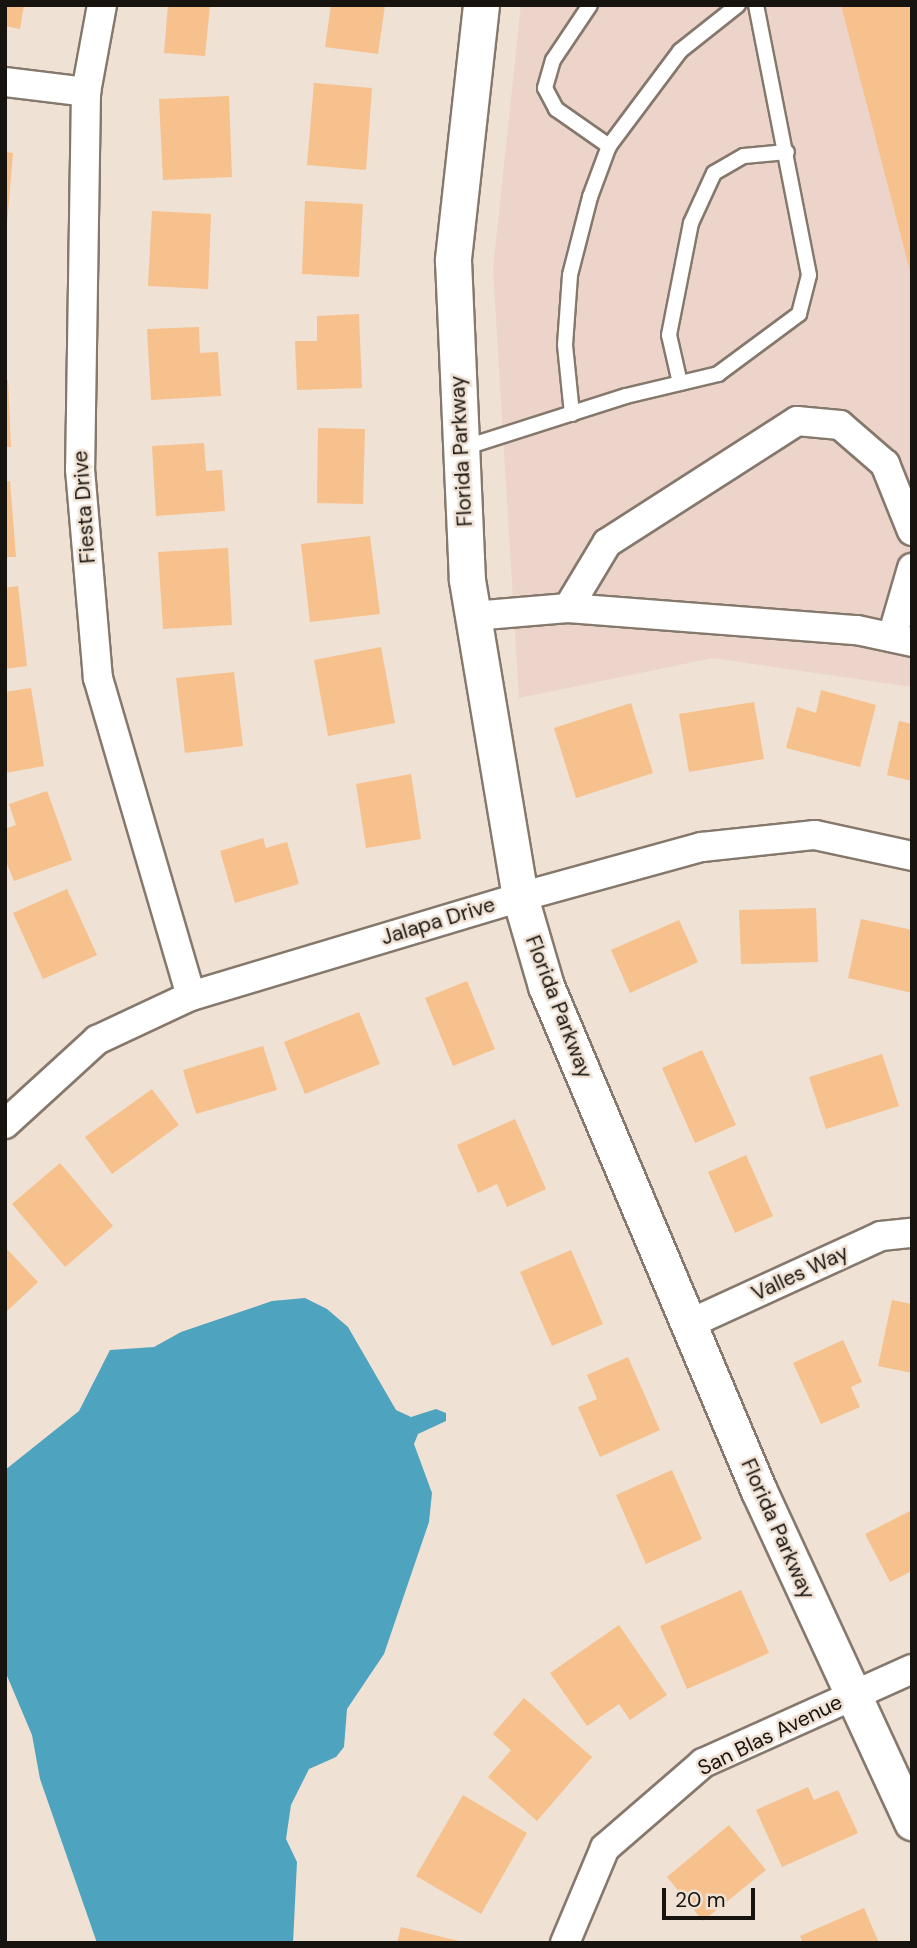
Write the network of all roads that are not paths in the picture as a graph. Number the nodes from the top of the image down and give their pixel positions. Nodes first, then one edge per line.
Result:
1 (102, 5) edge
2 (481, 5) edge
3 (590, 5) edge
4 (738, 5) edge
5 (756, 5) edge
6 (5, 82) edge
7 (86, 92) junction
8 (609, 146) junction
9 (788, 152) junction
10 (680, 383) junction
11 (572, 414) junction
12 (461, 448) junction
13 (912, 531) edge
14 (912, 568) edge
15 (568, 608) junction
16 (473, 616) junction
17 (902, 640) edge
18 (912, 856) edge
19 (520, 897) junction
20 (191, 996) junction
21 (5, 1124) edge
22 (912, 1233) edge
23 (691, 1323) junction
24 (912, 1669) edge
25 (855, 1694) junction
26 (912, 1822) edge
27 (565, 1943) edge

1 - 7 street, Fiesta Drive
2 - 12 street, Florida Parkway
3 - 8 lane
4 - 8 lane
5 - 9 lane
6 - 7 street
7 - 20 street, Fiesta Drive
8 - 11 lane
9 - 10 lane
9 - 10 lane
10 - 11 lane
11 - 12 lane
12 - 16 street, Florida Parkway
13 - 15 street
14 - 17 street
15 - 16 street
15 - 17 street
16 - 19 street, Florida Parkway
18 - 19 street, Jalapa Drive
19 - 20 street, Jalapa Drive
19 - 23 street, Florida Parkway
20 - 21 street, Jalapa Drive
22 - 23 street, Valles Way
23 - 25 street, Florida Parkway
24 - 25 street, San Blas Avenue
25 - 26 street, Florida Parkway
25 - 27 street, San Blas Avenue

